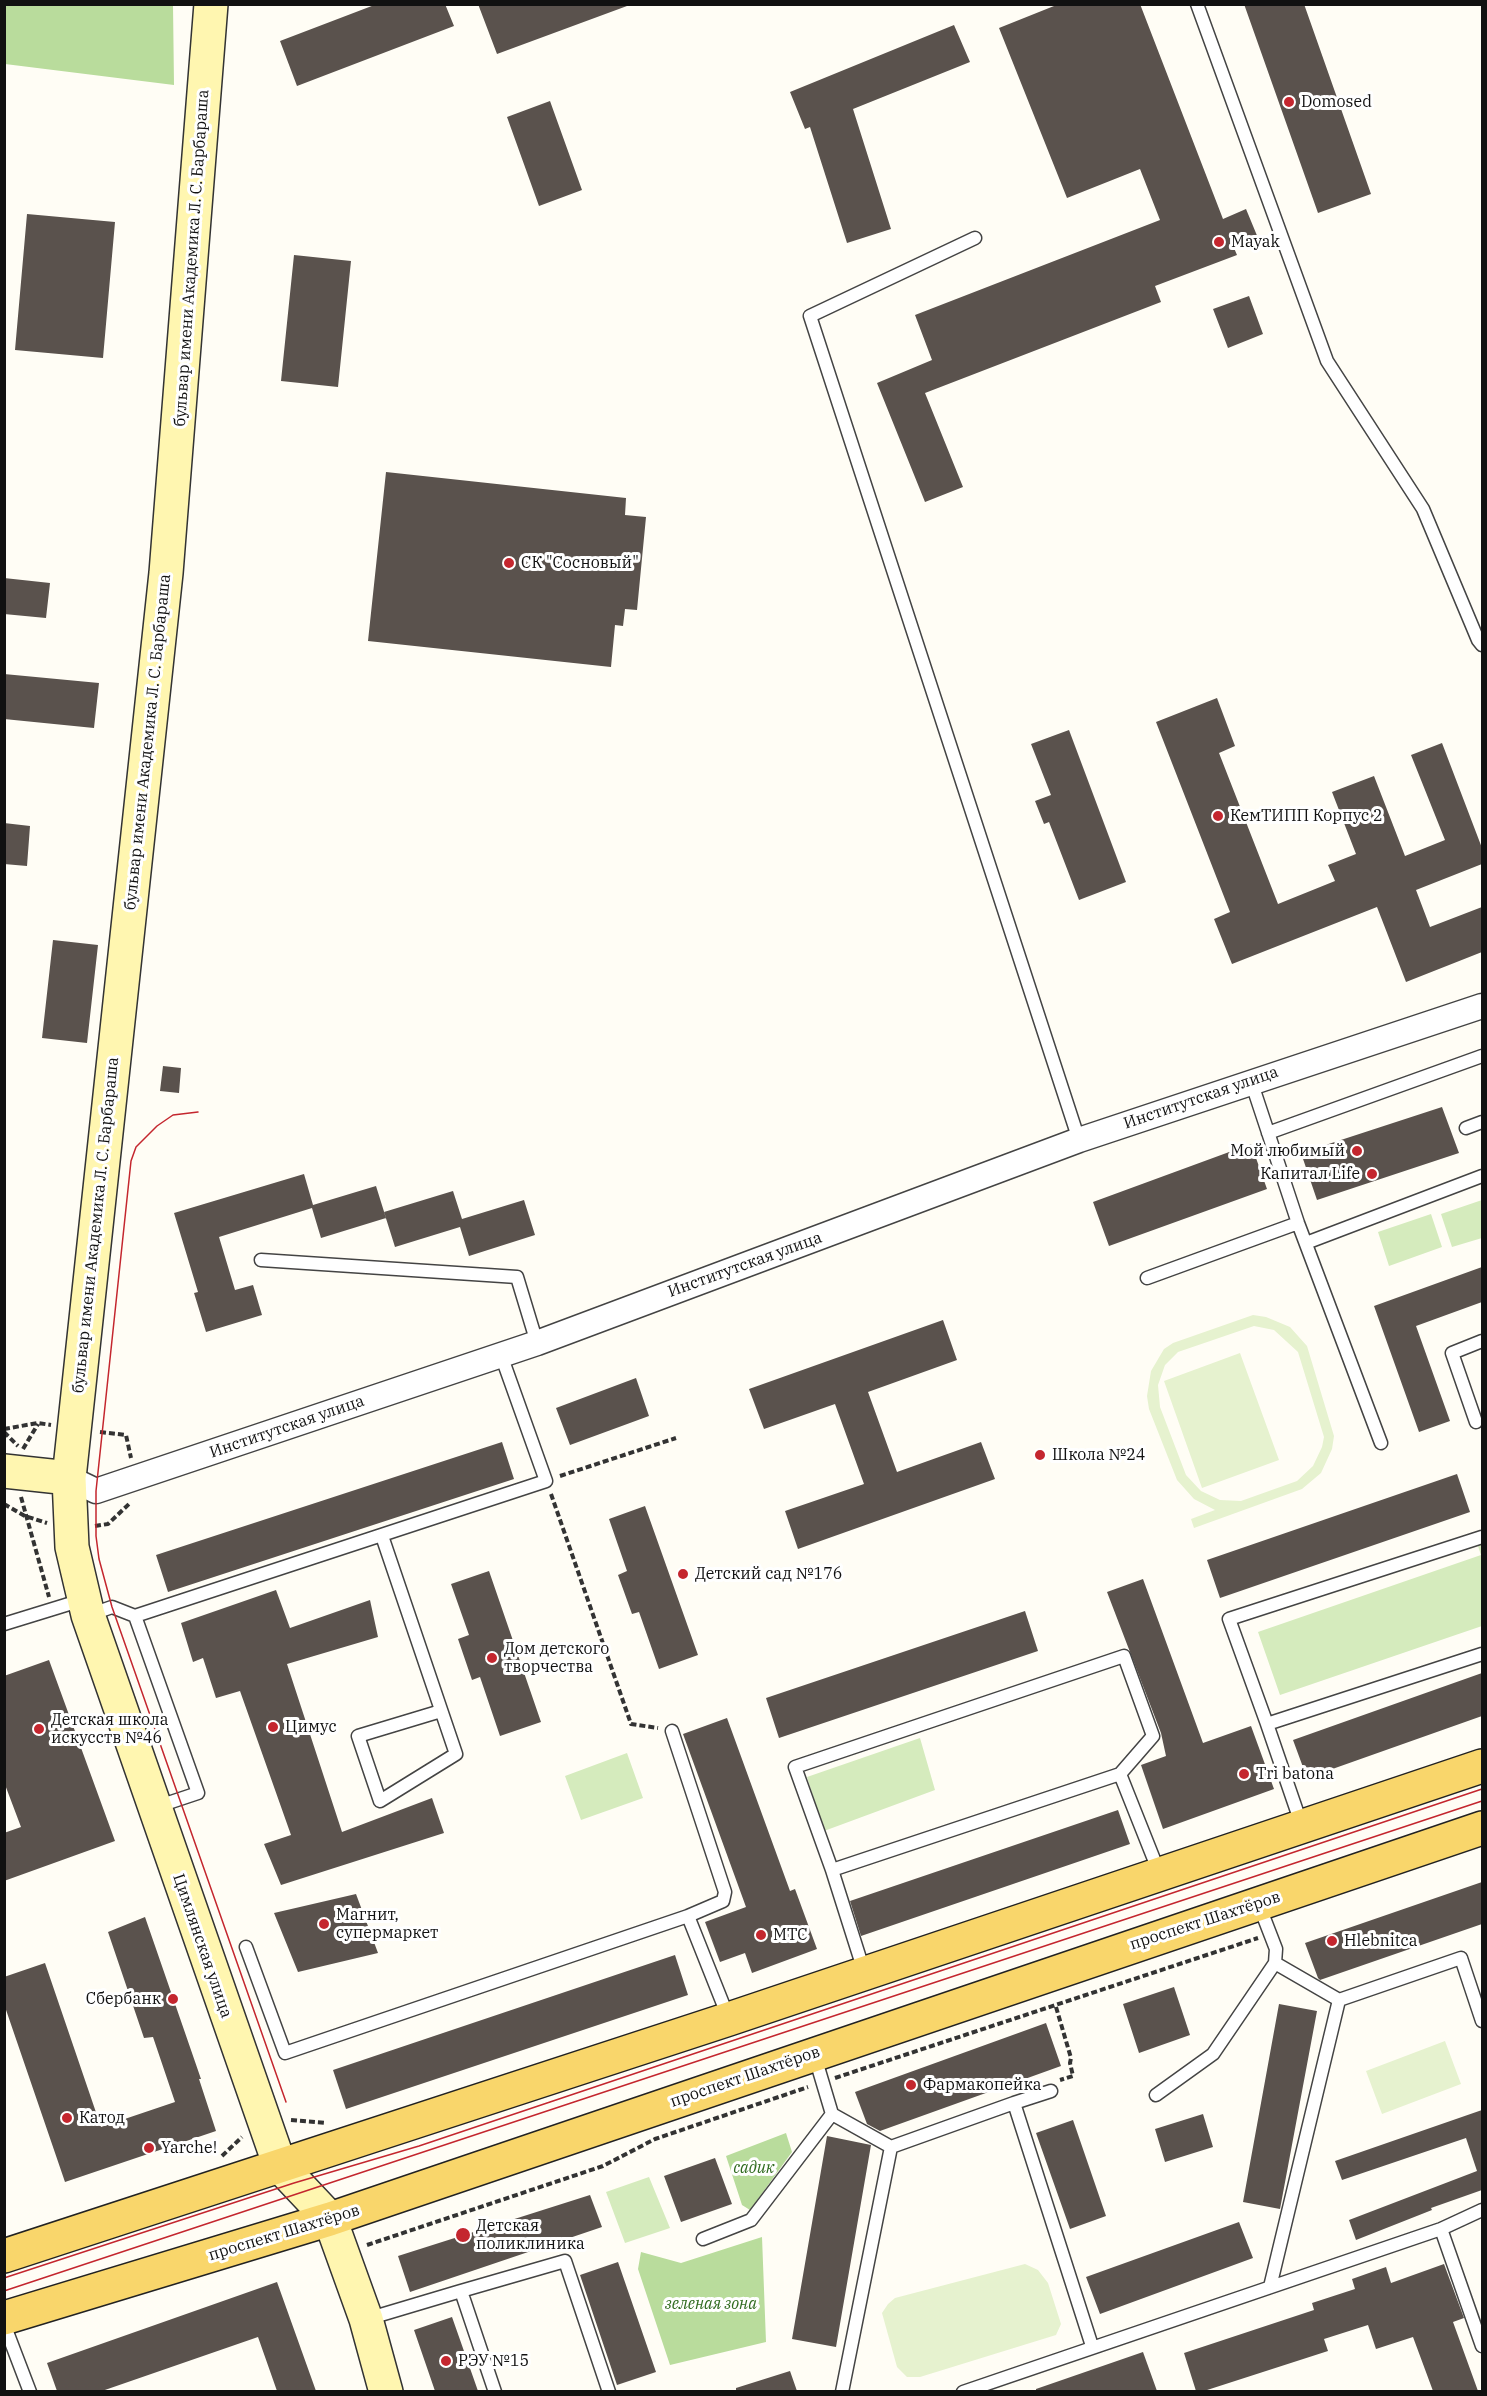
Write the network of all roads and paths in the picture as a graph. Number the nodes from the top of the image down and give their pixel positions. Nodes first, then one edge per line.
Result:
1 (211, 4) edge
2 (1197, 4) edge
3 (975, 238) dead end
4 (1482, 645) edge
5 (1482, 1006) edge
6 (1482, 1056) edge
7 (1251, 1081) junction
8 (1482, 1122) edge
9 (1466, 1128) dead end
10 (1268, 1133) junction
11 (1079, 1140) junction
12 (1482, 1176) edge
13 (1298, 1223) junction
14 (1306, 1243) junction
15 (261, 1260) dead end
16 (1147, 1278) dead end
17 (1482, 1341) edge
18 (537, 1343) junction
19 (501, 1355) junction
20 (1476, 1422) dead end
21 (38, 1423) dead end
22 (4, 1432) edge
23 (676, 1438) dead end
24 (1381, 1443) dead end
25 (12, 1472) edge
26 (69, 1478) junction
27 (546, 1481) junction
28 (382, 1536) junction
29 (1482, 1537) edge
30 (86, 1607) junction
31 (52, 1609) junction
32 (135, 1616) junction
33 (4, 1624) edge
34 (1482, 1654) edge
35 (441, 1711) junction
36 (1267, 1724) junction
37 (672, 1731) joint
38 (1482, 1766) edge
39 (1120, 1774) junction
40 (155, 1807) junction
41 (1302, 1826) junction
42 (1482, 1828) edge
43 (832, 1870) junction
44 (1160, 1873) junction
45 (1258, 1903) junction
46 (688, 1916) junction
47 (246, 1947) dead end
48 (1275, 1964) junction
49 (864, 1973) junction
50 (1339, 2001) junction
51 (1056, 2007) dead end
52 (729, 2019) junction
53 (1482, 2022) edge
54 (814, 2053) junction
55 (1051, 2091) joint
56 (1156, 2095) dead end
57 (1014, 2103) junction
58 (832, 2114) junction
59 (891, 2147) junction
60 (280, 2166) junction
61 (1482, 2210) edge
62 (330, 2220) junction
63 (1441, 2229) junction
64 (703, 2239) dead end
65 (4, 2256) edge
66 (1270, 2287) junction
67 (460, 2291) junction
68 (4, 2318) edge
69 (366, 2319) junction
70 (4, 2324) edge
71 (1092, 2346) junction
72 (1482, 2346) edge
73 (30, 2391) edge
74 (386, 2391) edge
75 (495, 2391) edge
76 (609, 2391) edge
77 (842, 2391) edge
78 (963, 2391) edge

1 - 26 street, бульвар имени Академика Л. С. Барбараша
2 - 4 lane
3 - 11 lane
5 - 7 street, Институтская улица
6 - 10 lane
7 - 10 lane
7 - 11 street, Институтская улица
8 - 9 lane
10 - 13 lane
11 - 18 street, Институтская улица
12 - 14 lane
13 - 14 lane
13 - 16 lane
14 - 24 lane
15 - 18 lane
17 - 20 lane
18 - 19 street, Институтская улица
19 - 26 street, Институтская улица
19 - 27 lane
21 - 22 path
23 - 27 path
25 - 26 street, Институтская улица
25 - 31 path
26 - 30 street, Цимлянская улица
27 - 28 lane
27 - 37 path
28 - 32 lane
28 - 35 lane
29 - 36 lane
30 - 31 lane
30 - 32 lane
30 - 40 street, Цимлянская улица
31 - 33 lane
32 - 40 lane
34 - 36 lane
35 - 35 lane
36 - 41 lane
37 - 46 lane
38 - 41 main road
39 - 43 lane
39 - 43 lane
39 - 44 lane
40 - 60 street, Цимлянская улица
41 - 44 main road
42 - 45 main road, проспект Шахтёров
43 - 49 lane
44 - 49 main road
45 - 48 lane
45 - 54 main road, проспект Шахтёров
46 - 47 lane
46 - 52 lane
48 - 50 lane
48 - 56 lane
49 - 52 main road
50 - 53 lane
50 - 66 lane
51 - 55 path
52 - 60 main road
54 - 58 lane
54 - 62 main road, проспект Шахтёров
55 - 57 lane
57 - 59 lane
57 - 71 lane
58 - 59 lane
58 - 64 lane
59 - 77 lane
60 - 62 street, Цимлянская улица
60 - 65 main road
61 - 63 lane
62 - 68 main road, проспект Шахтёров
62 - 69 street, Цимлянская улица
63 - 66 lane
63 - 72 lane
66 - 71 lane
67 - 69 lane
67 - 75 lane
67 - 76 lane
69 - 74 street, Цимлянская улица
70 - 73 lane
71 - 78 lane

